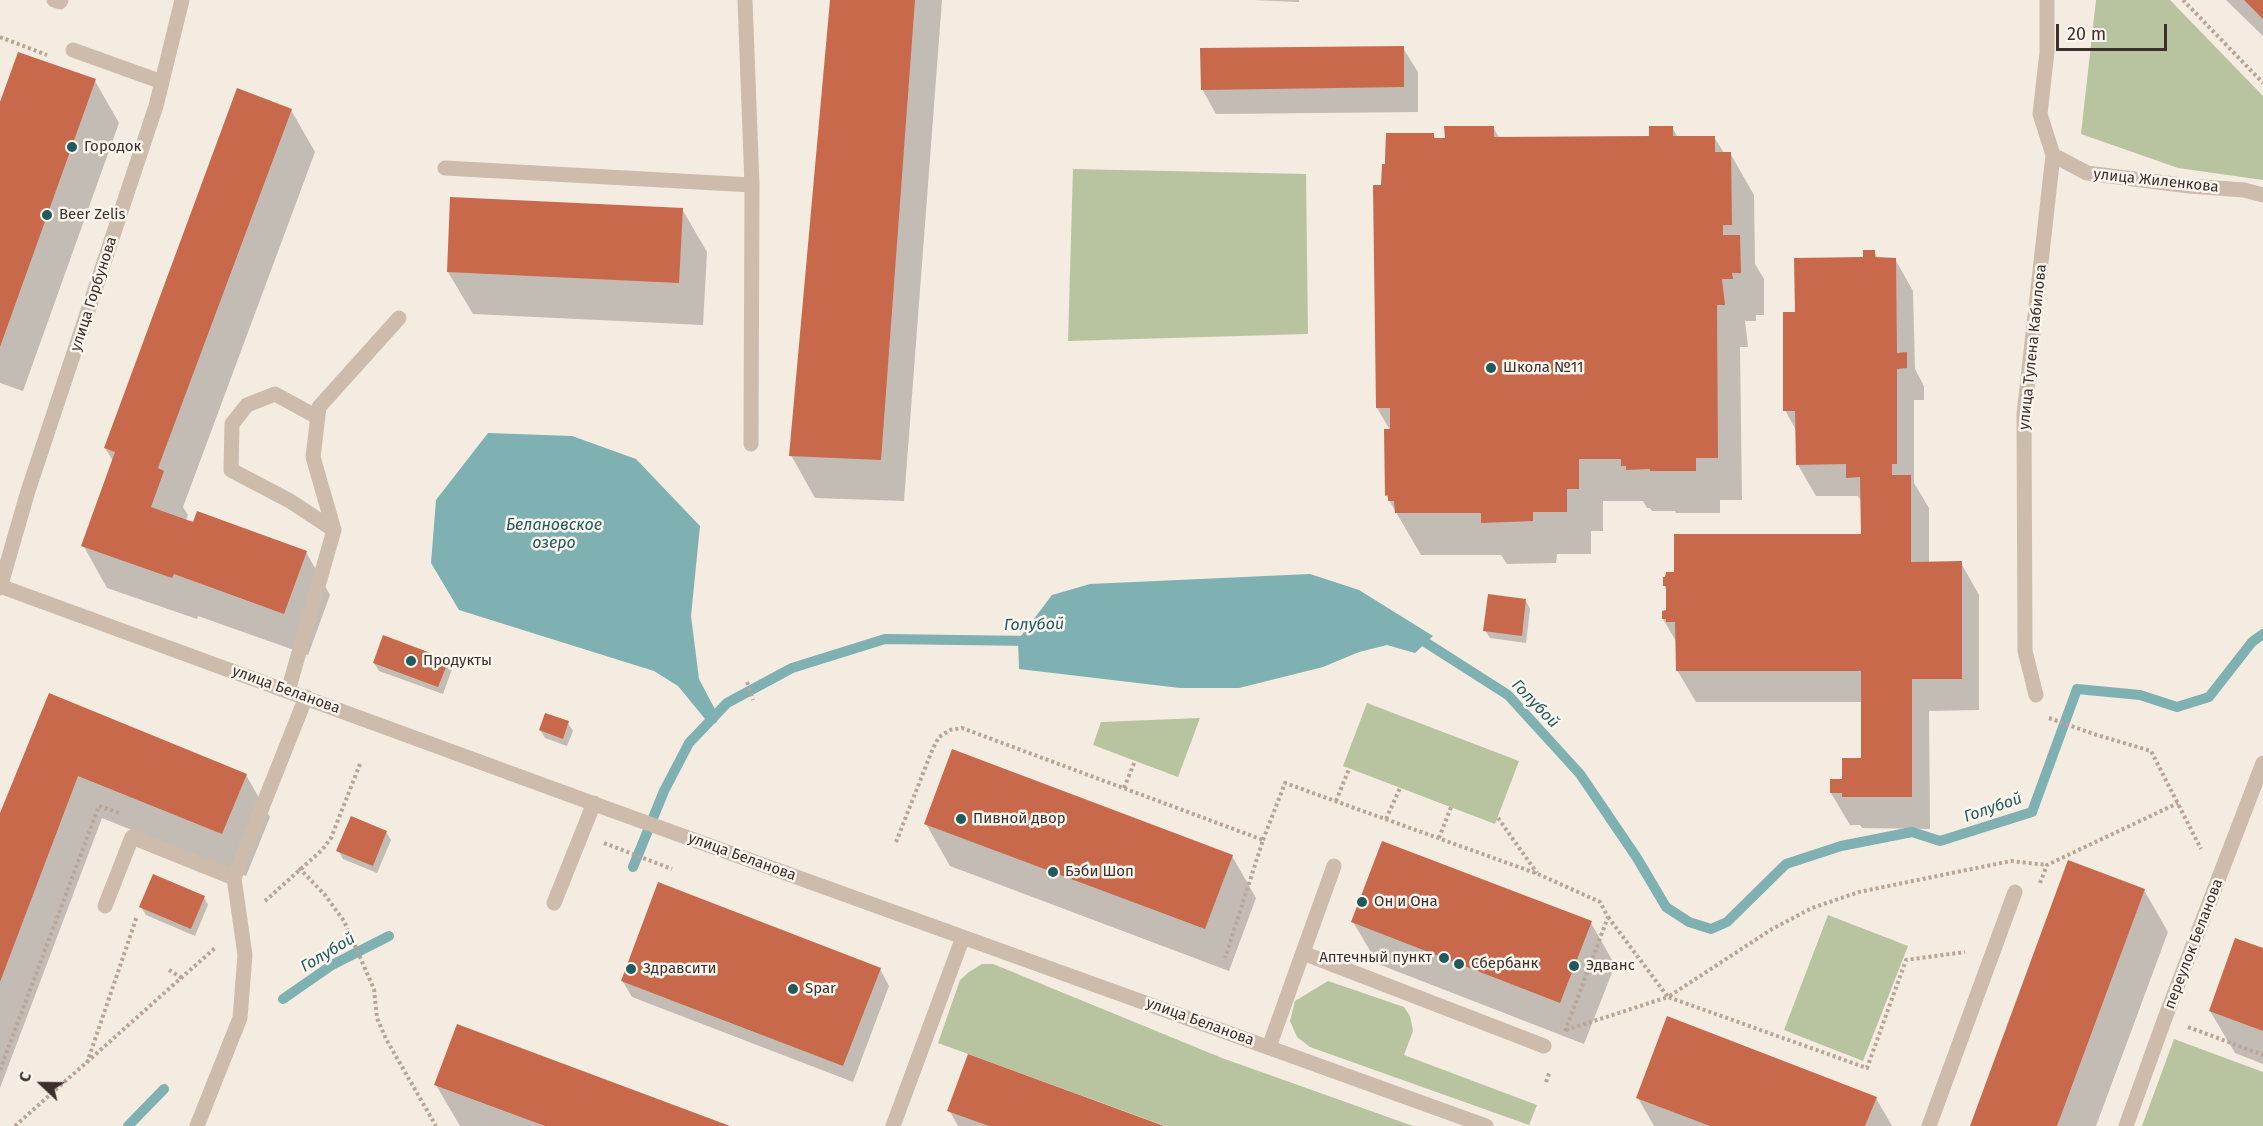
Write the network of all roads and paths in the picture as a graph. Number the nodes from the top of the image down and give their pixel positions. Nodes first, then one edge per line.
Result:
1 (54, 0) edge
2 (61, 0) edge
3 (182, 0) edge
4 (745, 0) edge
5 (2047, 0) edge
6 (2183, 0) edge
7 (72, 50) dead end
8 (162, 82) junction
9 (2263, 83) edge
10 (2053, 155) junction
11 (445, 168) dead end
12 (752, 185) junction
13 (2263, 195) edge
14 (399, 318) dead end
15 (318, 417) junction
16 (751, 444) dead end
17 (334, 530) junction
18 (0, 587) edge
19 (747, 682) dead end
20 (288, 691) junction
21 (2036, 695) dead end
22 (306, 697) junction
23 (753, 700) dead end
24 (2053, 720) dead end
25 (1135, 761) dead end
26 (2263, 763) edge
27 (360, 764) dead end
28 (1350, 769) dead end
29 (1124, 788) junction
30 (1400, 788) dead end
31 (1336, 801) junction
32 (594, 803) junction
33 (2178, 803) junction
34 (1450, 807) dead end
35 (1498, 818) dead end
36 (1386, 819) junction
37 (1439, 838) junction
38 (1263, 840) junction
39 (598, 841) dead end
40 (896, 842) dead end
41 (2047, 864) junction
42 (1334, 867) dead end
43 (299, 868) junction
44 (672, 869) dead end
45 (1538, 874) junction
46 (234, 878) junction
47 (2218, 881) junction
48 (2039, 886) dead end
49 (2015, 892) dead end
50 (554, 903) dead end
51 (105, 906) dead end
52 (137, 916) dead end
53 (1608, 917) junction
54 (241, 923) junction
55 (963, 937) junction
56 (1303, 953) junction
57 (1225, 958) dead end
58 (1990, 958) junction
59 (169, 970) dead end
60 (182, 978) junction
61 (1668, 997) junction
62 (2165, 1018) junction
63 (1566, 1030) junction
64 (1562, 1041) dead end
65 (1544, 1046) dead end
66 (1269, 1047) junction
67 (2263, 1055) edge
68 (1554, 1061) dead end
69 (87, 1063) junction
70 (1546, 1082) dead end
71 (1482, 1125) edge
72 (15, 1126) edge
73 (197, 1126) edge
74 (436, 1126) edge
75 (893, 1126) edge
76 (1929, 1126) edge
77 (2126, 1126) edge

1 - 2 street
3 - 8 street, улица Горбунова
4 - 12 street
5 - 10 street, улица Тулена Кабилова
6 - 9 path
7 - 8 street
8 - 18 street, улица Горбунова
10 - 13 street, улица Жиленкова
10 - 21 street, улица Тулена Кабилова
11 - 12 street
12 - 16 street
14 - 15 street
15 - 17 street
15 - 17 street
17 - 20 street
18 - 20 street, улица Беланова
19 - 23 path
20 - 22 street, улица Беланова
22 - 32 street, улица Беланова
22 - 46 street
24 - 33 path
25 - 29 path
26 - 47 street, переулок Беланова
27 - 43 path
28 - 31 path
29 - 38 path
29 - 40 path
30 - 36 path
31 - 36 path
31 - 38 path
32 - 50 street
32 - 55 street, улица Беланова
33 - 41 path
33 - 47 path
34 - 37 path
35 - 45 path
36 - 37 path
37 - 45 path
38 - 57 path
39 - 44 path
41 - 48 path
41 - 61 path
42 - 56 street
43 - 54 path
43 - 74 path
45 - 53 path
46 - 51 street
46 - 54 street
47 - 62 street, переулок Беланова
49 - 58 street
52 - 69 path
53 - 61 path
53 - 63 path
54 - 60 path
54 - 73 street
55 - 66 street, улица Беланова
55 - 75 street
56 - 65 street
56 - 66 street
58 - 61 path
58 - 76 street
59 - 60 path
60 - 69 path
61 - 63 path
62 - 67 path
62 - 77 street, переулок Беланова
63 - 64 path
66 - 71 street, улица Беланова
68 - 70 path
69 - 72 path

